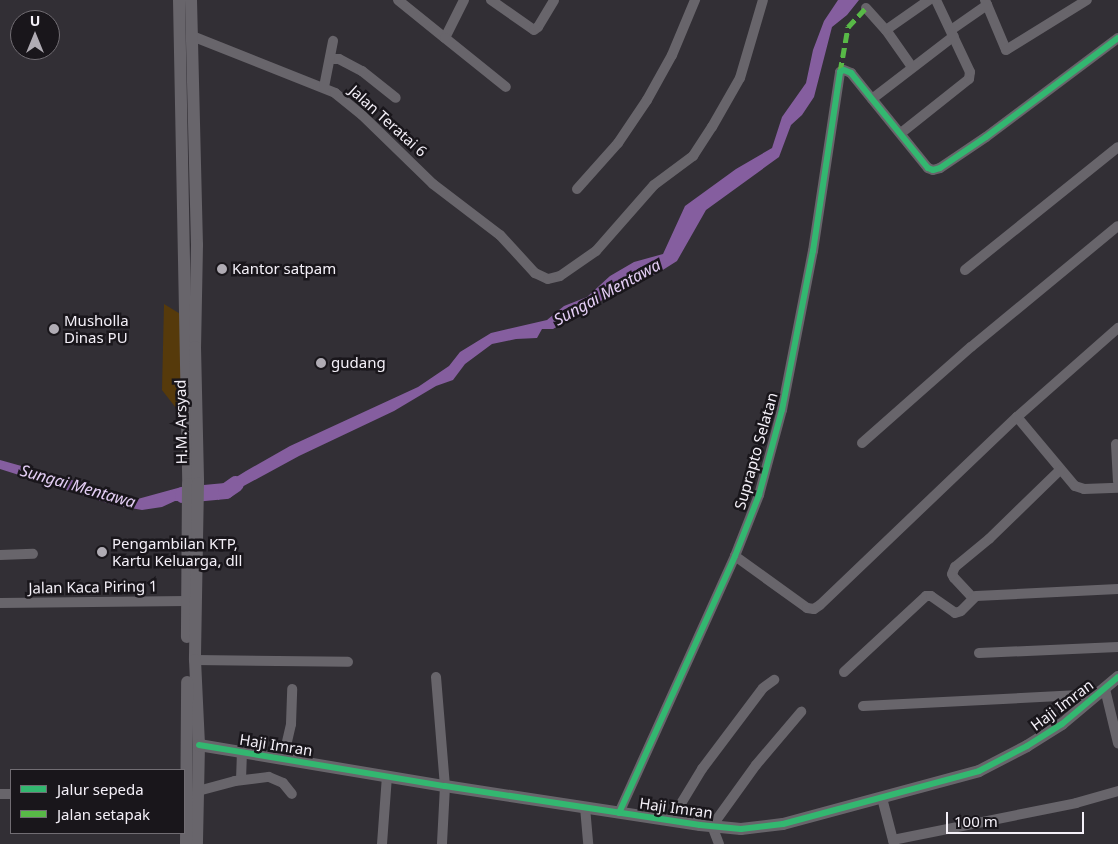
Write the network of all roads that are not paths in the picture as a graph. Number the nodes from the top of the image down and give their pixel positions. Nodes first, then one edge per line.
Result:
1 (179, 0) edge
2 (191, 0) edge
3 (398, 0) edge
4 (464, 0) edge
5 (491, 0) edge
6 (554, 0) edge
7 (695, 0) edge
8 (763, 0) edge
9 (929, 0) edge
10 (936, 0) edge
11 (1087, 0) edge
12 (986, 3) edge
13 (866, 8) dead end
14 (886, 30) junction
15 (952, 33) junction
16 (192, 36) junction
17 (445, 38) junction
18 (1118, 38) edge
19 (333, 41) dead end
20 (330, 59) junction
21 (912, 67) junction
22 (324, 87) junction
23 (506, 87) dead end
24 (396, 98) dead end
25 (872, 99) junction
26 (901, 134) junction
27 (1118, 147) edge
28 (577, 189) dead end
29 (1118, 226) edge
30 (965, 270) dead end
31 (1118, 328) edge
32 (1018, 417) junction
33 (862, 443) dead end
34 (1116, 444) dead end
35 (1060, 470) junction
36 (1118, 481) edge
37 (193, 483) junction
38 (1118, 488) edge
39 (193, 503) junction
40 (33, 554) dead end
41 (0, 555) edge
42 (735, 556) junction
43 (1118, 589) edge
44 (972, 597) junction
45 (187, 601) junction
46 (0, 603) edge
47 (1118, 647) edge
48 (979, 652) dead end
49 (195, 660) junction
50 (348, 662) dead end
51 (844, 672) dead end
52 (436, 677) dead end
53 (1118, 677) edge
54 (774, 680) dead end
55 (292, 689) dead end
56 (1103, 692) junction
57 (863, 706) dead end
58 (801, 712) dead end
59 (1118, 743) edge
60 (199, 745) junction
61 (242, 752) junction
62 (283, 759) junction
63 (387, 776) junction
64 (241, 780) junction
65 (445, 786) junction
66 (198, 791) junction
67 (1118, 791) edge
68 (292, 794) dead end
69 (185, 796) edge
70 (882, 798) junction
71 (585, 807) junction
72 (619, 813) junction
73 (670, 820) junction
74 (712, 826) junction
75 (893, 842) edge
76 (186, 844) edge
77 (197, 844) edge
78 (382, 844) edge
79 (442, 844) edge
80 (588, 844) edge
81 (719, 844) edge

1 - 37 street, H.M. Arsyad
2 - 16 street, H.M. Arsyad
3 - 17 street
4 - 17 street
5 - 6 street
7 - 28 street
8 - 22 street, Jalan Teratai 6
9 - 14 street
10 - 15 street
11 - 12 street
12 - 15 street
13 - 14 street
14 - 21 street
15 - 21 street
15 - 26 street
16 - 22 street, Jalan Teratai 6
16 - 37 street, H.M. Arsyad
17 - 23 street
18 - 26 street
19 - 20 street
20 - 22 street
20 - 24 street
21 - 25 street
25 - 26 street
25 - 42 street, Suprapto Selatan
27 - 30 street
29 - 33 street
31 - 32 street
32 - 35 street
32 - 42 street
34 - 36 street
35 - 38 street
35 - 44 street
37 - 39 street, H.M. Arsyad
39 - 45 street, H.M. Arsyad
39 - 49 street, H.M. Arsyad
40 - 41 street
42 - 72 street, Suprapto Selatan
43 - 44 street
44 - 51 street
45 - 46 street, Jalan Kaca Piring 1
45 - 69 street, H.M. Arsyad
47 - 48 street
49 - 50 street
49 - 60 street, H.M. Arsyad
52 - 65 street
53 - 56 street, Haji Imran
54 - 73 street
55 - 62 street
56 - 57 street
56 - 59 street
56 - 70 street, Haji Imran
58 - 74 street
60 - 61 street, Haji Imran
60 - 66 street, H.M. Arsyad
61 - 62 street, Haji Imran
61 - 64 street
62 - 63 street, Haji Imran
63 - 65 street, Haji Imran
63 - 78 street
64 - 66 street
64 - 68 street
65 - 71 street, Haji Imran
65 - 79 street
66 - 77 street, H.M. Arsyad
67 - 75 street
69 - 76 street, H.M. Arsyad
70 - 74 street, Haji Imran
70 - 75 street
71 - 72 street, Haji Imran
71 - 80 street
72 - 73 street, Haji Imran
73 - 74 street, Haji Imran
74 - 81 street

